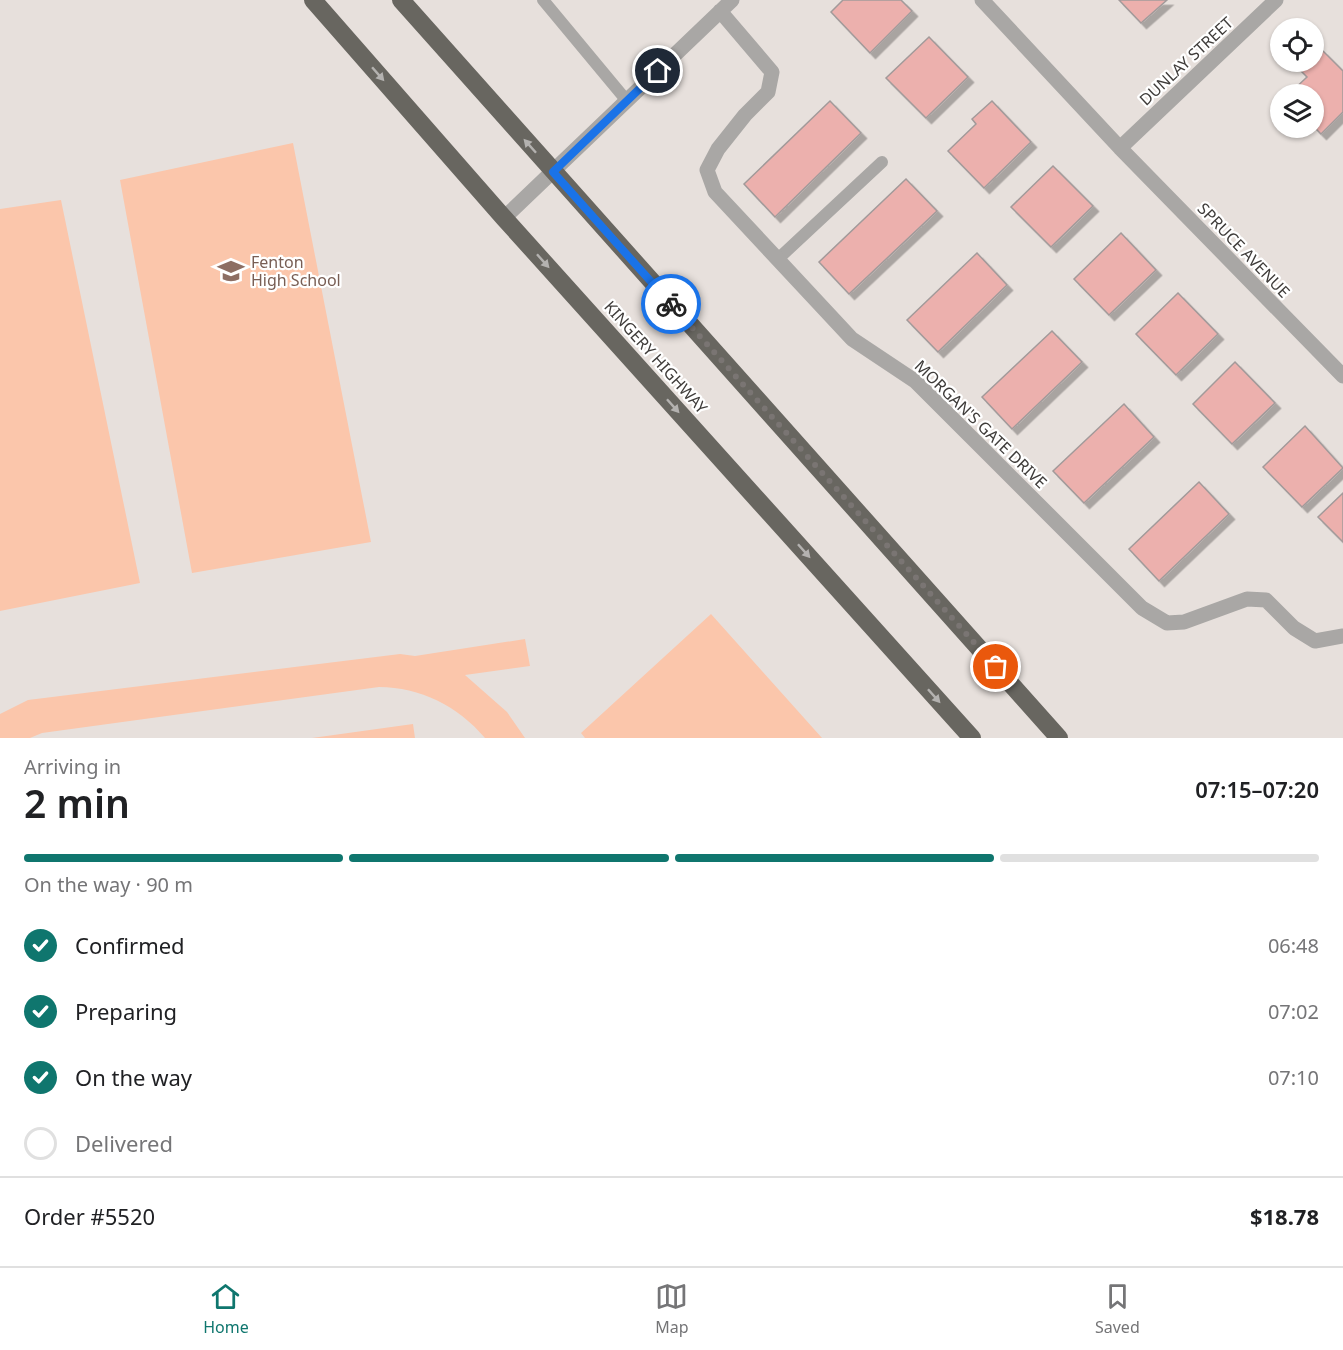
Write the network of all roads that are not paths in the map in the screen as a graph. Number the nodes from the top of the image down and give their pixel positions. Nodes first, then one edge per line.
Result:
1 (313, 0) edge
2 (400, 0) edge
3 (543, 0) edge
4 (732, 0) edge
5 (982, 0) edge
6 (1276, 0) edge
7 (720, 11) junction
8 (627, 101) junction
9 (1120, 148) junction
10 (882, 162) dead end
11 (553, 172) junction
12 (504, 218) junction
13 (778, 259) junction
14 (1343, 376) edge
15 (1343, 636) edge
16 (972, 738) edge
17 (1059, 738) edge

1 -> 12 highway, KINGERY HIGHWAY
11 -> 2 highway
3 - 8 lane
4 - 7 street
5 - 9 street, SPRUCE AVENUE
6 - 9 street, DUNLAY STREET
7 - 8 street
7 - 13 street, MORGAN'S GATE DRIVE
8 - 11 street
9 - 14 street, SPRUCE AVENUE
10 - 13 lane
11 - 12 street
11 - 17 highway
12 -> 16 highway, KINGERY HIGHWAY
13 - 15 street, MORGAN'S GATE DRIVE

